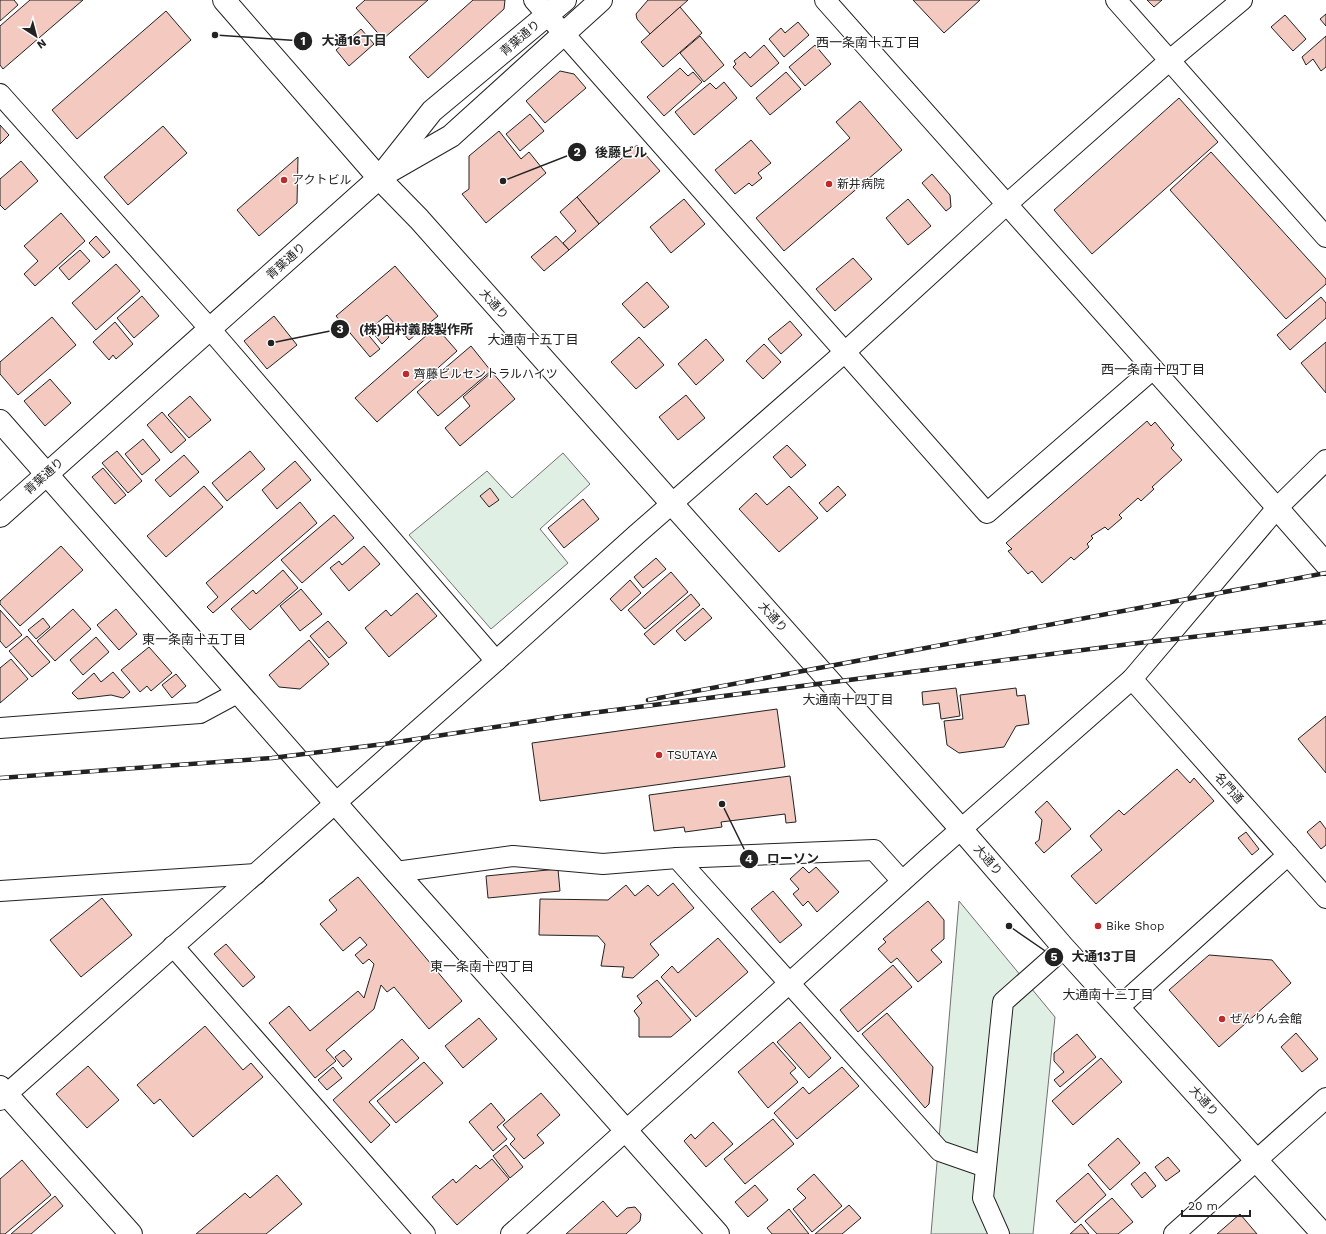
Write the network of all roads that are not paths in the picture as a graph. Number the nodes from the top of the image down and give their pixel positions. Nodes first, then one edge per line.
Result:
1 (224, 0) edge
2 (565, 0) edge
3 (601, 0) edge
4 (825, 0) edge
5 (1116, 0) edge
6 (1242, 0) edge
7 (540, 8) edge
8 (562, 34) junction
9 (1170, 60) junction
10 (0, 94) edge
11 (379, 178) junction
12 (1006, 205) junction
13 (1326, 237) edge
14 (210, 329) junction
15 (845, 352) junction
16 (1153, 369) junction
17 (0, 421) edge
18 (1326, 460) edge
19 (47, 473) junction
20 (672, 503) junction
21 (1277, 508) junction
22 (0, 516) edge
23 (1326, 564) edge
24 (496, 661) junction
25 (1132, 679) junction
26 (239, 692) junction
27 (0, 728) edge
28 (336, 803) junction
29 (961, 829) junction
30 (1288, 855) junction
31 (677, 858) junction
32 (396, 872) junction
33 (256, 874) junction
34 (902, 881) junction
35 (0, 891) edge
36 (1326, 898) edge
37 (173, 946) junction
38 (1064, 948) junction
39 (790, 984) junction
40 (1119, 1007) junction
41 (2, 1094) edge
42 (1326, 1098) edge
43 (626, 1130) junction
44 (1257, 1160) junction
45 (986, 1167) junction
46 (132, 1234) edge
47 (425, 1234) edge
48 (511, 1234) edge
49 (718, 1234) edge
50 (999, 1234) edge
51 (1174, 1234) edge
52 (1323, 1234) edge

1 - 11 main road, 大通り
2 - 7 main road, 青葉通り
3 - 8 main road
4 - 12 street
5 - 9 street
6 - 9 street
7 - 8 street
7 - 11 main road, 青葉通り
8 - 11 main road
8 - 15 street
9 - 12 street
9 - 13 street
10 - 14 street
11 - 14 main road, 青葉通り
11 - 20 main road, 大通り
12 - 15 street
12 - 16 street
14 - 19 main road, 青葉通り
14 - 24 street
15 - 16 street
15 - 20 street
16 - 21 street
17 - 19 main road
18 - 21 street
19 - 22 main road, 青葉通り
19 - 26 main road
20 - 24 street
20 - 29 main road, 大通り
21 - 23 main road
21 - 25 street
24 - 28 street
25 - 29 street
25 - 30 street, 名門通
26 - 27 street
26 - 28 main road
28 - 32 main road
28 - 33 street
29 - 34 street
29 - 38 main road, 大通り
30 - 36 street, 名門通
30 - 40 street
31 - 32 street
31 - 34 street
31 - 39 street
32 - 43 main road
33 - 35 street
33 - 37 street
34 - 39 street
37 - 41 street
37 - 47 street
38 - 40 main road, 大通り
38 - 45 street
39 - 43 street
39 - 45 street
40 - 44 main road, 大通り
41 - 46 main road
42 - 44 street
43 - 48 street
43 - 49 main road
44 - 51 street
44 - 52 main road, 大通り
45 - 50 street

